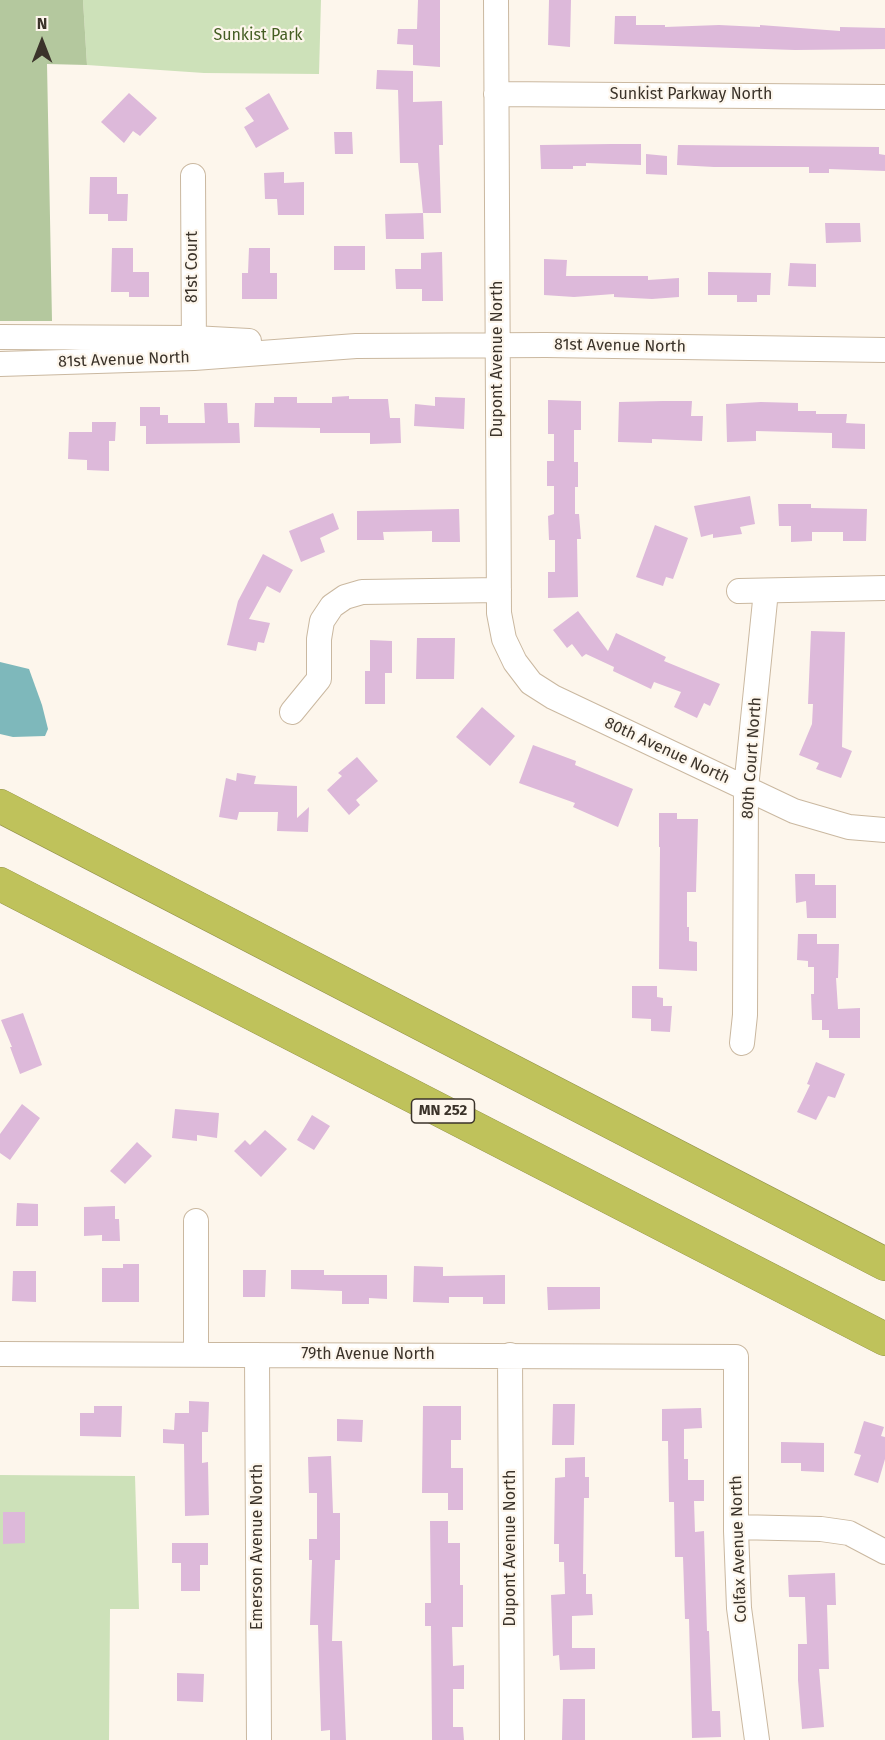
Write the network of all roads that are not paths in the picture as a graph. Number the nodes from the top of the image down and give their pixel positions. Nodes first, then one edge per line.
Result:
1 (496, 0) edge
2 (496, 94) junction
3 (885, 96) edge
4 (193, 176) dead end
5 (0, 337) edge
6 (498, 345) junction
7 (194, 348) junction
8 (885, 350) edge
9 (0, 364) edge
10 (885, 588) edge
11 (499, 590) junction
12 (739, 591) dead end
13 (766, 591) junction
14 (553, 697) joint
15 (291, 712) dead end
16 (746, 788) junction
17 (0, 806) edge
18 (885, 830) edge
19 (0, 884) edge
20 (742, 1043) dead end
21 (196, 1221) dead end
22 (885, 1264) edge
23 (885, 1339) edge
24 (0, 1354) edge
25 (196, 1355) junction
26 (257, 1355) junction
27 (510, 1356) junction
28 (736, 1357) joint
29 (736, 1527) junction
30 (885, 1552) edge
31 (259, 1740) edge
32 (512, 1740) edge
33 (757, 1740) edge

1 - 2 street, Dupont Avenue North
2 - 3 street, Sunkist Parkway North
2 - 6 street, Dupont Avenue North
4 - 7 street, 81st Court
5 - 7 street, 81st Avenue North
6 - 7 street, 81st Avenue North
6 - 8 street, 81st Avenue North
6 - 11 street, Dupont Avenue North
7 - 9 street, 81st Avenue North
10 - 13 street
11 - 14 street, Dupont Avenue North
11 - 15 street
12 - 13 street
13 - 16 street, 80th Court North
14 - 16 street, 80th Avenue North
16 - 18 street, 80th Avenue North
16 - 20 street, 80th Court North
17 - 22 highway
19 - 23 highway, MN 252
21 - 25 street
24 - 25 street, 79th Avenue North
25 - 26 street, 79th Avenue North
26 - 27 street, 79th Avenue North
26 - 31 street, Emerson Avenue North
27 - 28 street, 79th Avenue North
27 - 32 street, Dupont Avenue North
28 - 29 street, Colfax Avenue North
29 - 30 street
29 - 33 street, Colfax Avenue North

